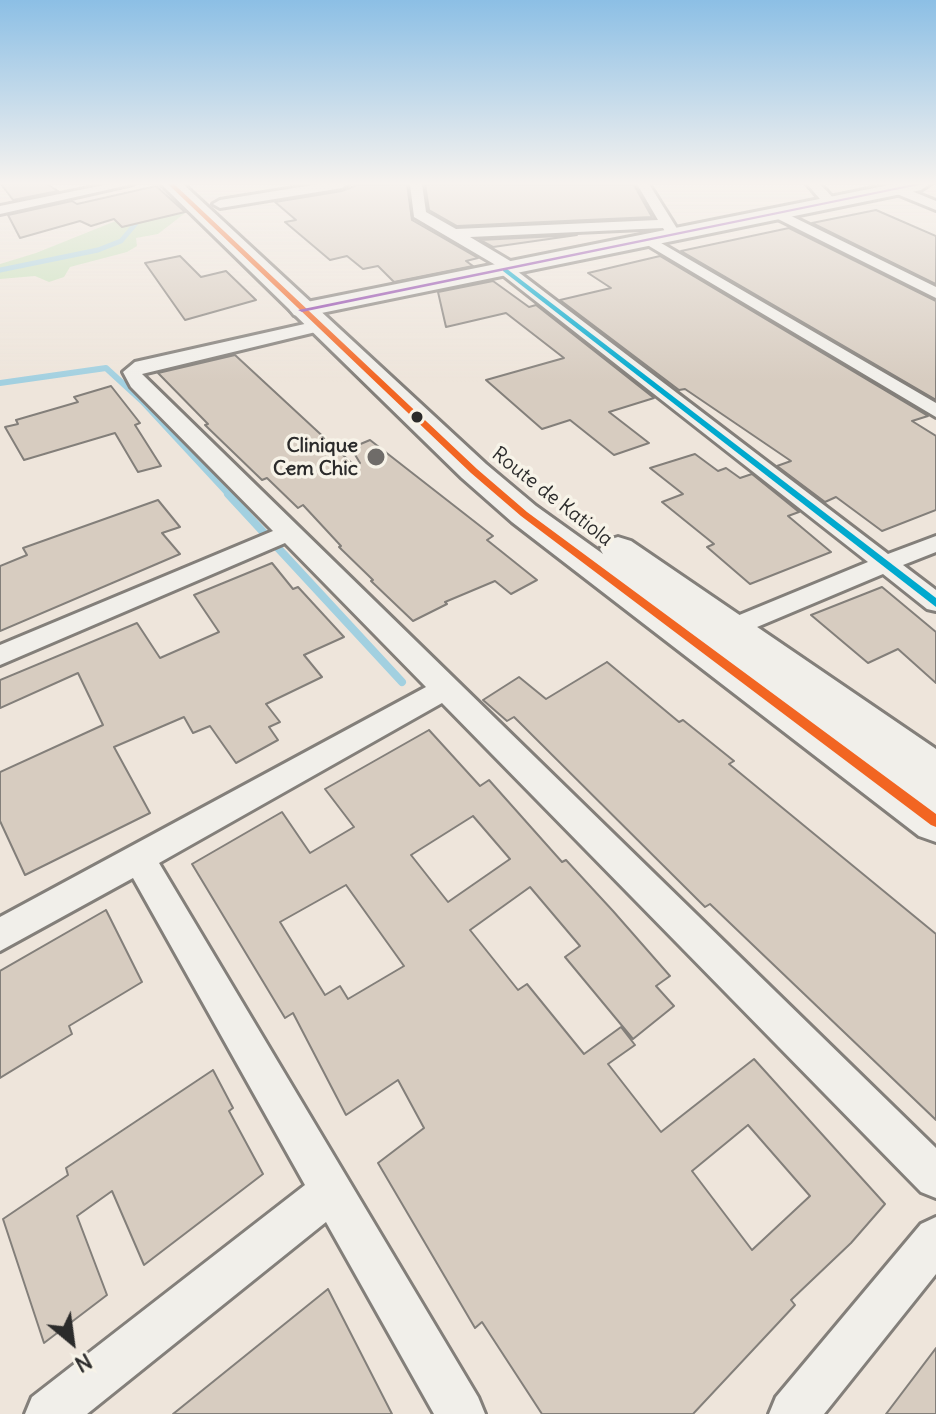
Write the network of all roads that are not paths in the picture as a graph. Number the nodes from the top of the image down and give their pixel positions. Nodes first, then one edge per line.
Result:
1 (246, 250) edge
2 (259, 250) edge
3 (477, 250) edge
4 (601, 250) edge
5 (666, 250) edge
6 (851, 250) edge
7 (509, 269) junction
8 (936, 293) edge
9 (317, 313) junction
10 (936, 411) edge
11 (288, 533) junction
12 (936, 543) edge
13 (883, 563) junction
14 (936, 603) edge
15 (729, 629) junction
16 (0, 656) edge
17 (445, 689) junction
18 (936, 774) edge
19 (936, 821) edge
20 (139, 858) junction
21 (0, 935) edge
22 (936, 1177) edge
23 (330, 1192) junction
24 (936, 1239) edge
25 (49, 1414) edge
26 (461, 1414) edge
27 (793, 1414) edge

1 - 9 highway, Route de Katiola
2 - 9 highway, Route de Katiola
3 - 7 street
4 - 7 street
5 - 10 street
6 - 8 street
7 - 9 street
7 - 13 street
9 - 11 street
9 - 15 highway, Route de Katiola
9 - 19 highway, Route de Katiola
11 - 16 street
11 - 17 street
12 - 13 street
13 - 14 street
13 - 15 street
15 - 18 highway, Route de Katiola
17 - 20 street
17 - 22 street
20 - 21 street
20 - 23 street
23 - 25 street
23 - 26 street
24 - 27 street

